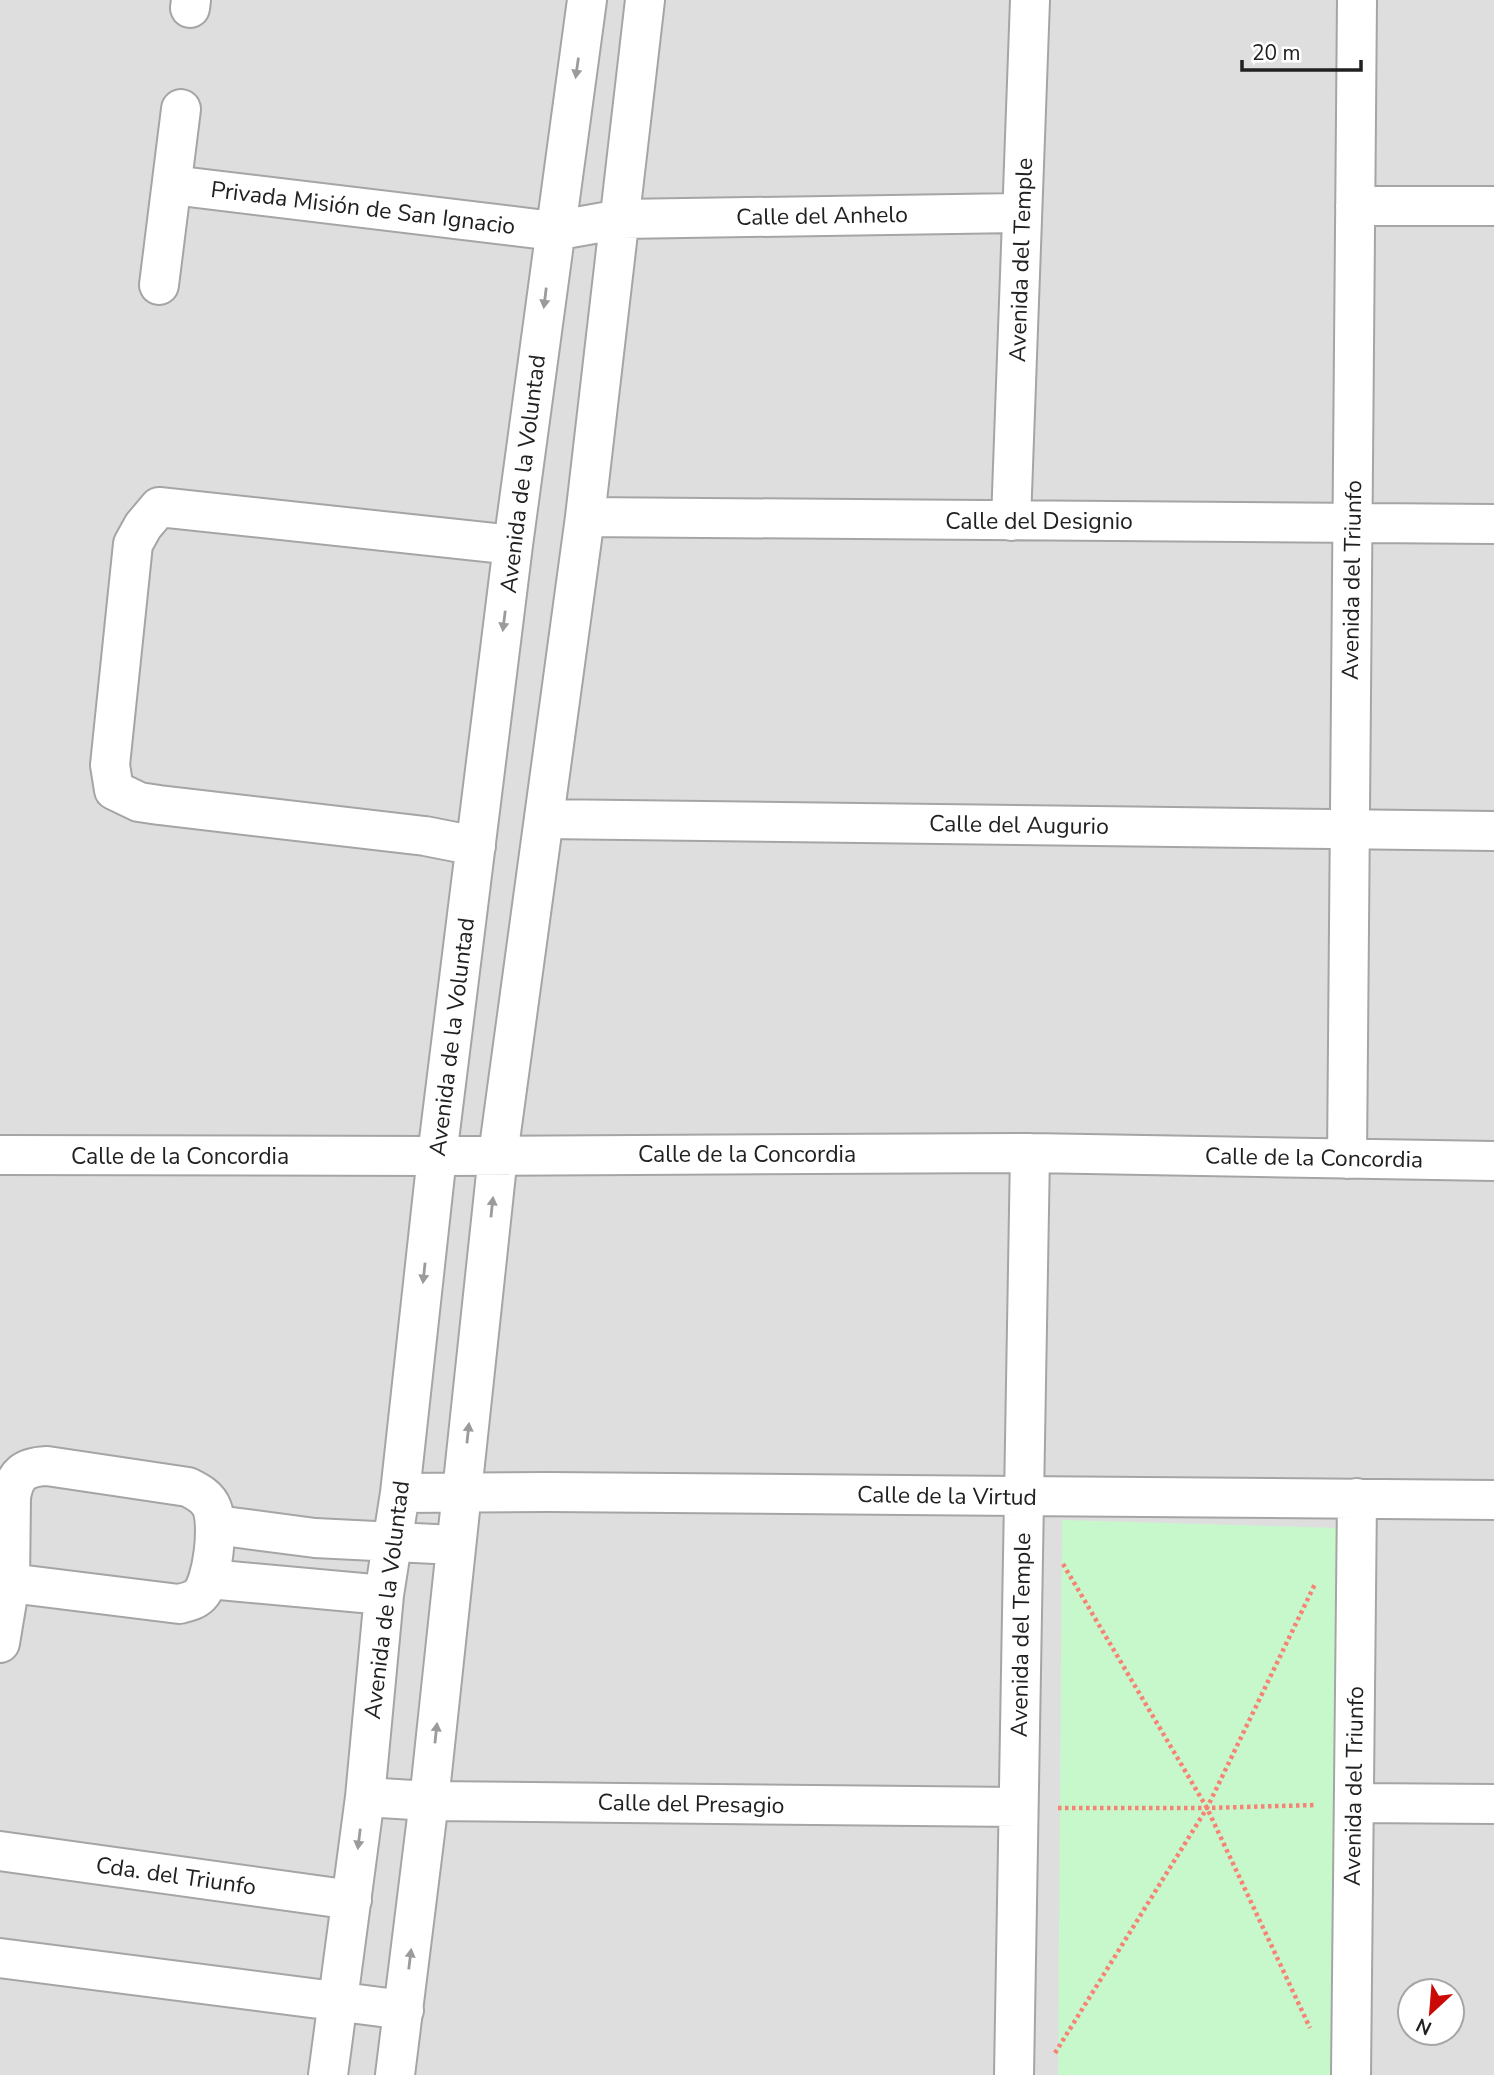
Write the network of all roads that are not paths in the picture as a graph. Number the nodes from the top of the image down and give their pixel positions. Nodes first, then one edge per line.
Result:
1 (587, 0) edge
2 (645, 0) edge
3 (1030, 0) edge
4 (1357, 0) edge
5 (181, 109) dead end
6 (172, 186) junction
7 (1355, 206) junction
8 (1494, 206) edge
9 (1022, 213) junction
10 (621, 219) junction
11 (554, 231) junction
12 (159, 285) dead end
13 (585, 517) junction
14 (1011, 521) junction
15 (1353, 523) junction
16 (1494, 524) edge
17 (513, 545) junction
18 (544, 819) junction
19 (1350, 830) junction
20 (1494, 831) edge
21 (476, 846) junction
22 (1030, 1153) junction
23 (0, 1155) edge
24 (498, 1155) junction
25 (437, 1156) junction
26 (1347, 1159) junction
27 (1494, 1161) edge
28 (400, 1493) junction
29 (461, 1493) junction
30 (1024, 1496) junction
31 (1357, 1498) junction
32 (1494, 1500) edge
33 (216, 1525) junction
34 (315, 1538) junction
35 (393, 1544) junction
36 (455, 1545) junction
37 (209, 1579) junction
38 (10, 1583) junction
39 (310, 1588) junction
40 (384, 1595) junction
41 (0, 1643) edge
42 (365, 1797) junction
43 (429, 1801) junction
44 (1354, 1804) junction
45 (1494, 1804) edge
46 (1018, 1807) junction
47 (0, 1851) edge
48 (352, 1900) junction
49 (0, 1958) edge
50 (338, 2003) junction
51 (404, 2010) junction
52 (1031, 2069) edge
53 (328, 2075) edge
54 (395, 2075) edge
55 (1351, 2075) edge

1 -> 11 street, Avenida de la Voluntad
2 - 10 street
3 - 9 street, Avenida del Temple
4 - 7 street, Avenida del Triunfo
5 - 6 street
6 - 11 street, Privada Misión de San Ignacio
6 - 12 street
7 - 8 street
7 - 15 street, Avenida del Triunfo
9 - 10 street, Calle del Anhelo
9 - 14 street, Avenida del Temple
10 - 11 street, Privada Misión de San Ignacio
10 - 13 street
11 -> 17 street, Avenida de la Voluntad
13 - 14 street, Calle del Designio
13 - 18 street
14 - 15 street, Calle del Designio
15 - 16 street, Calle del Designio
15 - 19 street, Avenida del Triunfo
17 -> 21 street, Avenida de la Voluntad
17 - 21 street
18 - 19 street, Calle del Augurio
18 - 24 street
19 - 20 street, Calle del Augurio
19 - 26 street, Avenida del Triunfo
21 - 25 street, Avenida de la Voluntad
22 - 24 street, Calle de la Concordia
22 - 26 street, Calle de la Concordia
22 - 30 street, Avenida del Temple
23 - 25 street, Calle de la Concordia
24 - 25 street, Calle de la Concordia
29 -> 24 street
25 -> 28 street, Avenida de la Voluntad
26 - 27 street, Calle de la Concordia
28 - 29 street, Calle de la Virtud
28 - 35 street, Avenida de la Voluntad
29 - 30 street, Calle de la Virtud
29 - 36 street
30 - 31 street, Calle de la Virtud
30 - 46 street, Avenida del Temple
31 - 32 street, Calle de la Virtud
31 - 44 street, Avenida del Triunfo
33 - 34 street
33 - 37 street
33 - 38 street
34 - 35 street
34 - 39 street
35 - 36 street
35 - 40 street, Avenida de la Voluntad
43 -> 36 street
37 - 38 street
37 - 39 street
38 - 41 street
39 - 40 street
40 - 42 street, Avenida de la Voluntad
42 - 43 street, Calle del Presagio
42 -> 48 street, Avenida de la Voluntad
43 - 46 street, Calle del Presagio
51 -> 43 street
44 - 45 street
44 - 55 street, Avenida del Triunfo
46 - 52 street, Avenida del Temple
47 - 48 street, Cda. del Triunfo
48 - 50 street, Avenida de la Voluntad
49 - 50 street
50 - 51 street
50 - 53 street, Avenida de la Voluntad
51 - 54 street

